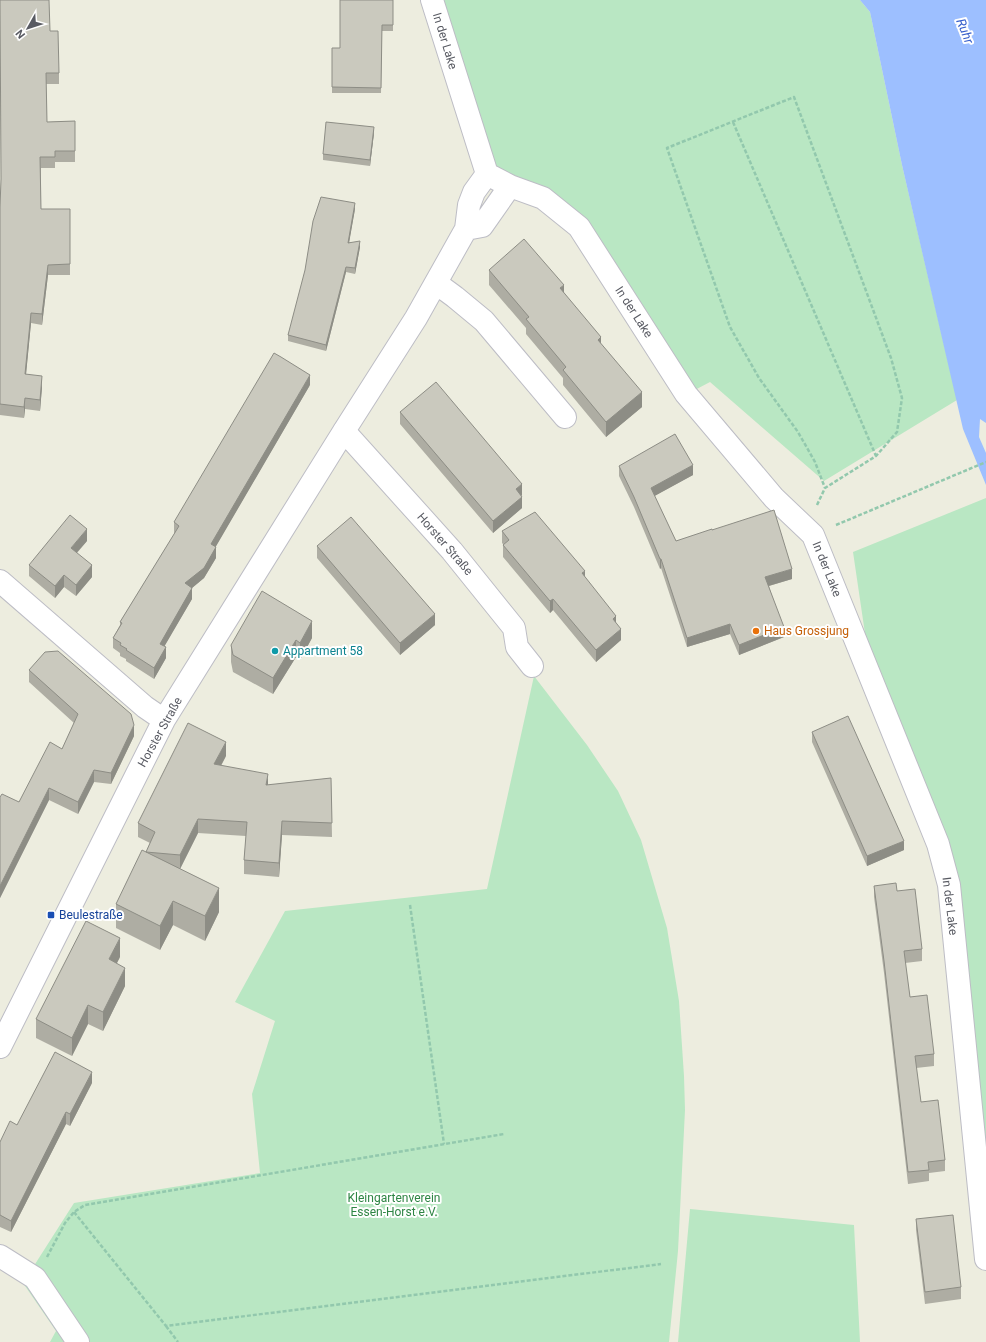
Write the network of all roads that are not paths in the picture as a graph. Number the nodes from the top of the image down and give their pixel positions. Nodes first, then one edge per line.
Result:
1 (432, 0) edge
2 (488, 174) junction
3 (510, 186) junction
4 (466, 229) junction
5 (436, 283) junction
6 (565, 417) dead end
7 (344, 431) junction
8 (0, 581) edge
9 (532, 666) dead end
10 (164, 720) junction
11 (0, 1047) edge
12 (0, 1256) edge
13 (986, 1259) edge
14 (78, 1342) edge

1 - 2 street, In der Lake
2 - 3 street, In der Lake
2 - 4 street, Horster Straße
3 - 4 street
3 - 13 street, In der Lake
4 - 5 street, Horster Straße
5 - 6 street
5 - 7 street, Horster Straße
7 - 9 street, Horster Straße
7 - 10 street, Horster Straße
8 - 10 street
10 - 11 street, Horster Straße
12 - 14 street

